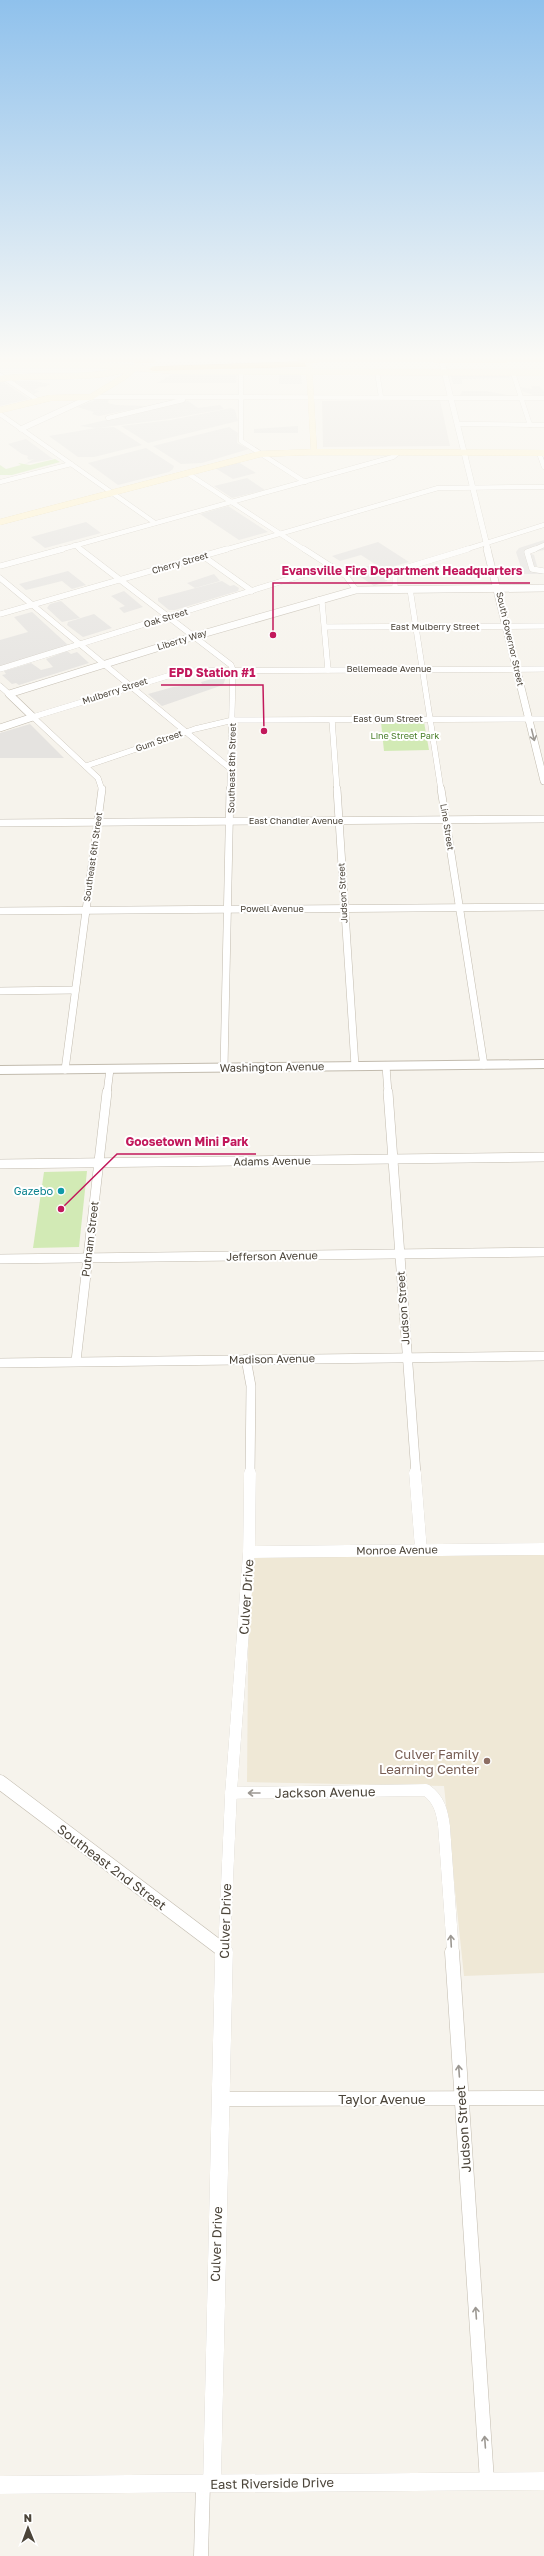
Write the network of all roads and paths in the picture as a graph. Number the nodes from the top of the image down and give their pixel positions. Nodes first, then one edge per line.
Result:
1 (19, 477) edge
2 (90, 477) edge
3 (170, 477) edge
4 (194, 477) edge
5 (297, 477) edge
6 (322, 477) edge
7 (471, 477) edge
8 (0, 482) edge
9 (305, 482) junction
10 (473, 487) junction
11 (544, 487) edge
12 (112, 492) junction
13 (232, 502) junction
14 (0, 522) edge
15 (155, 523) junction
16 (544, 525) edge
17 (280, 534) junction
18 (486, 543) junction
19 (75, 545) junction
20 (544, 545) edge
21 (203, 556) junction
22 (0, 566) edge
23 (331, 566) junction
24 (544, 571) edge
25 (0, 578) edge
26 (121, 580) junction
27 (497, 588) junction
28 (544, 588) edge
29 (395, 589) junction
30 (410, 589) junction
31 (356, 590) junction
32 (252, 591) junction
33 (319, 600) junction
34 (32, 605) junction
35 (0, 614) edge
36 (168, 617) junction
37 (506, 626) junction
38 (544, 626) edge
39 (326, 627) junction
40 (416, 627) junction
41 (195, 637) junction
42 (80, 644) junction
43 (104, 664) junction
44 (0, 669) edge
45 (423, 669) junction
46 (516, 669) junction
47 (544, 669) edge
48 (233, 670) junction
49 (328, 670) junction
50 (0, 686) edge
51 (129, 686) junction
52 (9, 694) junction
53 (33, 717) junction
54 (430, 719) junction
55 (529, 719) junction
56 (544, 719) edge
57 (233, 720) junction
58 (332, 720) junction
59 (0, 728) edge
60 (184, 732) junction
61 (86, 766) junction
62 (232, 770) junction
63 (544, 781) edge
64 (544, 819) edge
65 (339, 820) junction
66 (446, 820) junction
67 (230, 821) junction
68 (0, 822) edge
69 (98, 822) junction
70 (544, 907) edge
71 (344, 908) junction
72 (459, 908) junction
73 (228, 909) junction
74 (86, 910) junction
75 (0, 911) edge
76 (76, 990) junction
77 (0, 991) edge
78 (544, 1064) edge
79 (484, 1065) junction
80 (355, 1066) junction
81 (386, 1066) junction
82 (224, 1068) junction
83 (110, 1069) junction
84 (0, 1070) edge
85 (64, 1070) junction
86 (544, 1157) edge
87 (393, 1160) junction
88 (99, 1163) junction
89 (0, 1164) edge
90 (544, 1252) edge
91 (399, 1254) junction
92 (88, 1258) junction
93 (0, 1259) edge
94 (544, 1356) edge
95 (406, 1358) junction
96 (246, 1359) junction
97 (76, 1361) junction
98 (0, 1363) edge
99 (544, 1549) edge
100 (421, 1550) junction
101 (249, 1552) junction
102 (0, 1782) edge
103 (419, 1790) joint
104 (231, 1793) junction
105 (224, 1951) junction
106 (544, 2098) edge
107 (220, 2099) junction
108 (461, 2099) junction
109 (488, 2481) junction
110 (544, 2481) edge
111 (208, 2483) junction
112 (0, 2485) edge
113 (201, 2556) edge

1 - 8 street
2 - 12 street
3 - 12 main road
4 - 13 street
5 - 9 street
6 - 9 street
7 - 10 street, South Governor Street
9 - 13 street
10 - 11 street, Cherry Street
10 - 17 street, Cherry Street
10 - 18 street, South Governor Street
12 - 14 main road
12 - 15 street
13 - 15 street
13 - 17 street
15 - 19 street
16 - 18 street
17 - 21 street, Cherry Street
17 - 23 street
18 - 27 street, South Governor Street
18 - 29 street
19 - 22 street
19 - 26 street
20 - 24 street
21 - 26 street, Cherry Street
21 - 32 street
23 - 31 street
23 - 32 street, Oak Street
25 - 34 street
26 - 34 street, Cherry Street
26 - 36 street
27 - 28 street, Liberty Way
27 - 30 street, Liberty Way
27 - 37 street, South Governor Street
29 - 30 street, Liberty Way
29 - 31 street, Liberty Way
30 - 40 street, Line Street
31 - 33 street, Liberty Way
32 - 36 street, Oak Street
33 - 39 street
33 - 41 street, Liberty Way
34 - 35 street, Cherry Street
34 - 42 street
36 - 41 street
36 - 42 street, Oak Street
37 - 38 street, East Mulberry Street
37 - 40 street, East Mulberry Street
37 - 46 street, South Governor Street
39 - 40 street, East Mulberry Street
39 - 49 street
40 - 45 street, Line Street
41 - 43 street, Liberty Way
41 - 48 street
42 - 43 street
42 - 44 street, Oak Street
43 - 51 street
43 - 52 street, Liberty Way
45 - 46 street, Bellemeade Avenue
45 - 49 street, Bellemeade Avenue
45 - 54 street, Line Street
46 - 47 street, Bellemeade Avenue
46 - 55 street, South Governor Street
48 - 49 street, Bellemeade Avenue
48 - 51 street, Mulberry Street
48 - 57 street, Southeast 8th Street
50 - 52 street, Southeast 6th Street
51 - 53 street, Mulberry Street
51 - 60 street
52 - 53 street, Southeast 6th Street
53 - 59 street, Mulberry Street
53 - 61 street, Southeast 6th Street
54 - 55 street, East Gum Street
54 - 58 street, East Gum Street
54 - 66 street, Line Street
55 - 56 street, East Gum Street
55 -> 63 street, South Governor Street
57 - 58 street, East Gum Street
57 - 60 street, Gum Street
57 - 62 street, Southeast 8th Street
58 - 65 street, Judson Street
60 - 61 street, Gum Street
60 - 62 street
61 - 69 street, Southeast 6th Street
62 - 67 street, Southeast 8th Street
64 - 66 street, East Chandler Avenue
65 - 66 street, East Chandler Avenue
65 - 67 street, East Chandler Avenue
65 - 71 street, Judson Street
66 - 72 street, Line Street
67 - 69 street, East Chandler Avenue
67 - 73 street, Southeast 8th Street
68 - 69 street, East Chandler Avenue
69 - 74 street, Southeast 6th Street
70 - 72 street, Powell Avenue
71 - 72 street, Powell Avenue
71 - 73 street, Powell Avenue
71 - 80 street, Judson Street
72 - 79 street, Line Street
73 - 74 street, Powell Avenue
73 - 82 street, Southeast 8th Street
74 - 75 street, Powell Avenue
74 - 76 street, Southeast 6th Street
76 - 77 street
76 - 85 street, Southeast 6th Street
78 - 79 street, Washington Avenue
79 - 81 street, Washington Avenue
80 - 81 street, Washington Avenue
80 - 82 street, Washington Avenue
81 - 87 street, Judson Street
82 - 83 street, Washington Avenue
83 - 85 street, Washington Avenue
83 - 88 street, Putnam Street
84 - 85 street, Washington Avenue
86 - 87 street, Adams Avenue
87 - 88 street, Adams Avenue
87 - 91 street, Judson Street
88 - 89 street, Adams Avenue
88 - 92 street, Putnam Street
90 - 91 street, Jefferson Avenue
91 - 92 street, Jefferson Avenue
91 - 95 street, Judson Street
92 - 93 street, Jefferson Avenue
92 - 97 street, Putnam Street
94 - 95 street, Madison Avenue
95 - 96 street, Madison Avenue
95 - 100 street, Judson Street
96 - 97 street, Madison Avenue
96 - 101 street, Culver Drive
97 - 98 street, Madison Avenue
99 - 100 street, Monroe Avenue
100 - 101 street, Monroe Avenue
101 - 104 street, Culver Drive
102 - 105 street, Southeast 2nd Street
103 -> 104 street, Jackson Avenue
108 -> 103 street, Judson Street
104 - 105 street, Culver Drive
105 - 107 street, Culver Drive
106 - 108 street, Taylor Avenue
107 - 108 street, Taylor Avenue
107 - 111 street, Culver Drive
109 -> 108 street, Judson Street
109 - 110 street, East Riverside Drive
109 - 111 street, East Riverside Drive
111 - 112 street, East Riverside Drive
111 - 113 street, Culver Drive

